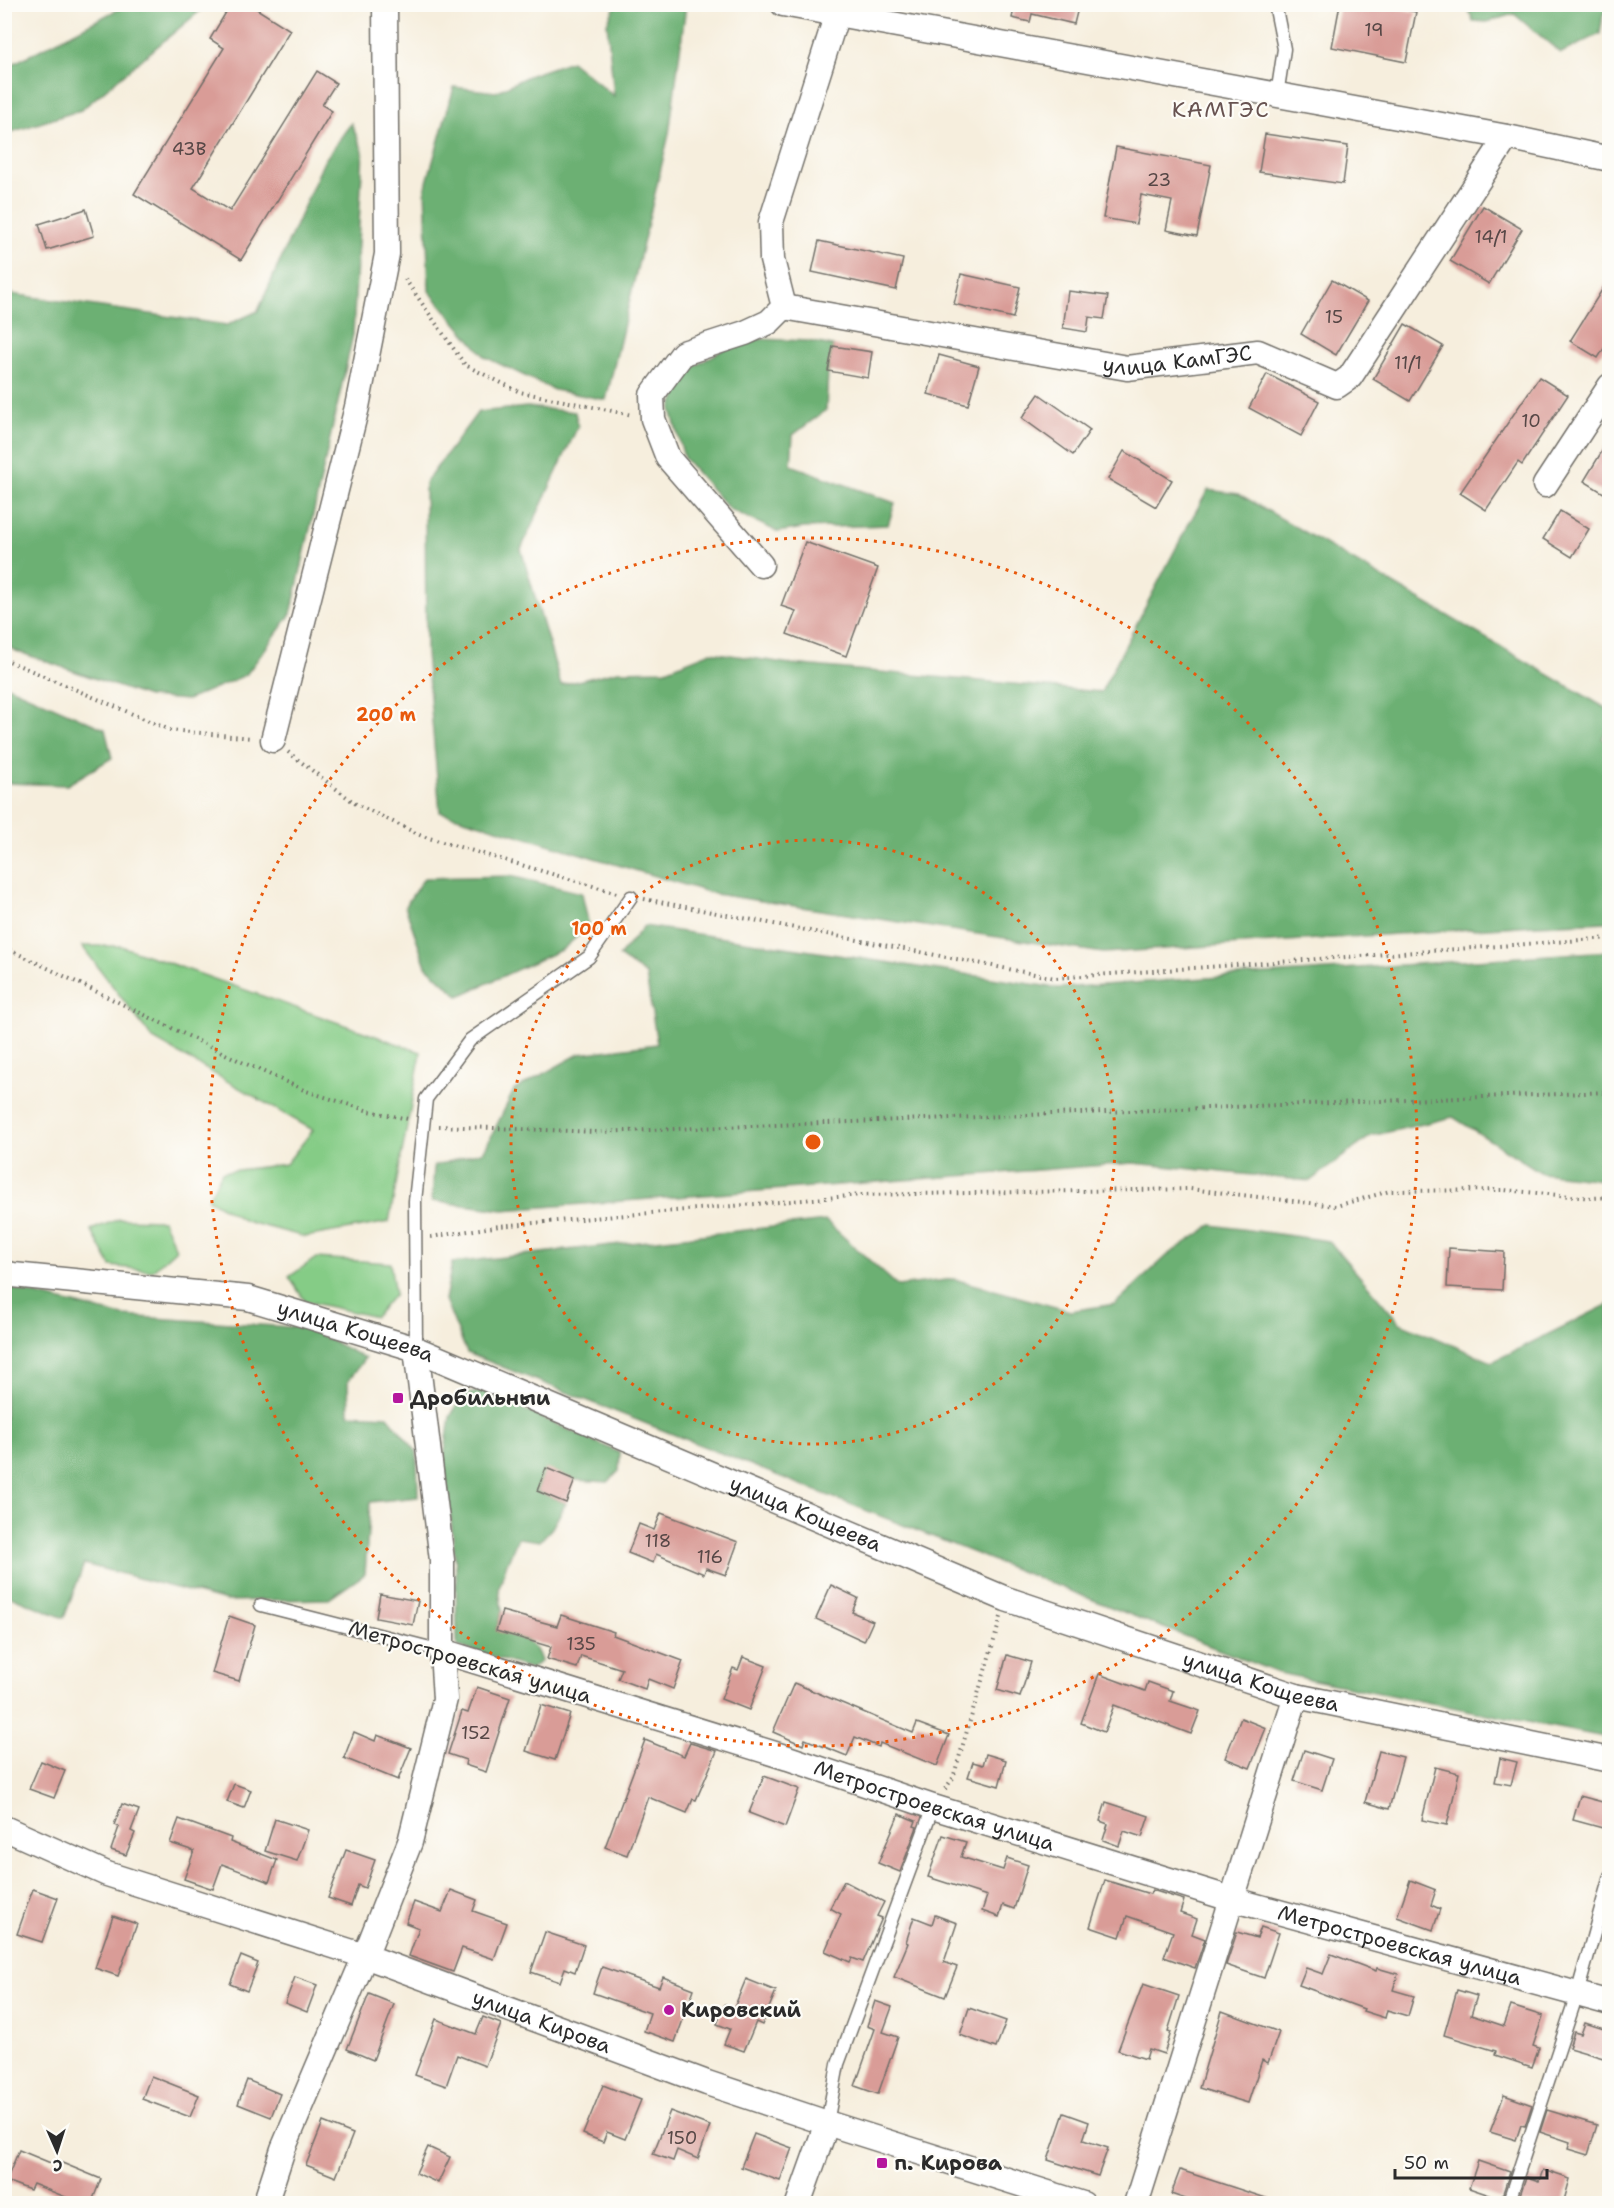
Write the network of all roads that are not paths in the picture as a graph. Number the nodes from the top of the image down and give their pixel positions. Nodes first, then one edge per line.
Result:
1 (385, 4) edge
2 (783, 4) edge
3 (1275, 4) edge
4 (837, 14) junction
5 (1276, 95) junction
6 (1507, 137) junction
7 (1610, 159) edge
8 (784, 307) junction
9 (1610, 386) edge
10 (1545, 485) dead end
11 (761, 565) dead end
12 (273, 740) road end
13 (631, 897) road end
14 (4, 1273) edge
15 (416, 1349) junction
16 (261, 1605) dead end
17 (442, 1651) junction
18 (1296, 1696) junction
19 (1610, 1760) edge
20 (933, 1807) junction
21 (4, 1828) edge
22 (1610, 1876) edge
23 (1231, 1899) junction
24 (365, 1956) junction
25 (1577, 1994) junction
26 (1610, 2003) edge
27 (827, 2123) junction
28 (265, 2204) edge
29 (798, 2204) edge
30 (1083, 2204) edge
31 (1136, 2204) edge
32 (1508, 2204) edge

1 - 12 street
2 - 4 street
3 - 5 lane
4 - 5 street
4 - 8 street
5 - 6 street
6 - 7 street
6 - 8 street, улица КамГЭС
8 - 11 street
9 - 10 street
13 - 15 lane
14 - 15 street, улица Кощеева
15 - 17 street
15 - 18 street, улица Кощеева
16 - 17 lane, Метростроевская улица
17 - 20 street, Метростроевская улица
17 - 24 street
18 - 19 street, улица Кощеева
18 - 23 street
20 - 23 street, Метростроевская улица
20 - 27 lane
21 - 24 street, улица Кирова
22 - 25 lane
23 - 25 street, Метростроевская улица
23 - 31 street
24 - 27 street, улица Кирова
24 - 28 street
25 - 26 street, Метростроевская улица
25 - 32 lane
27 - 29 street
27 - 30 street, улица Кирова

